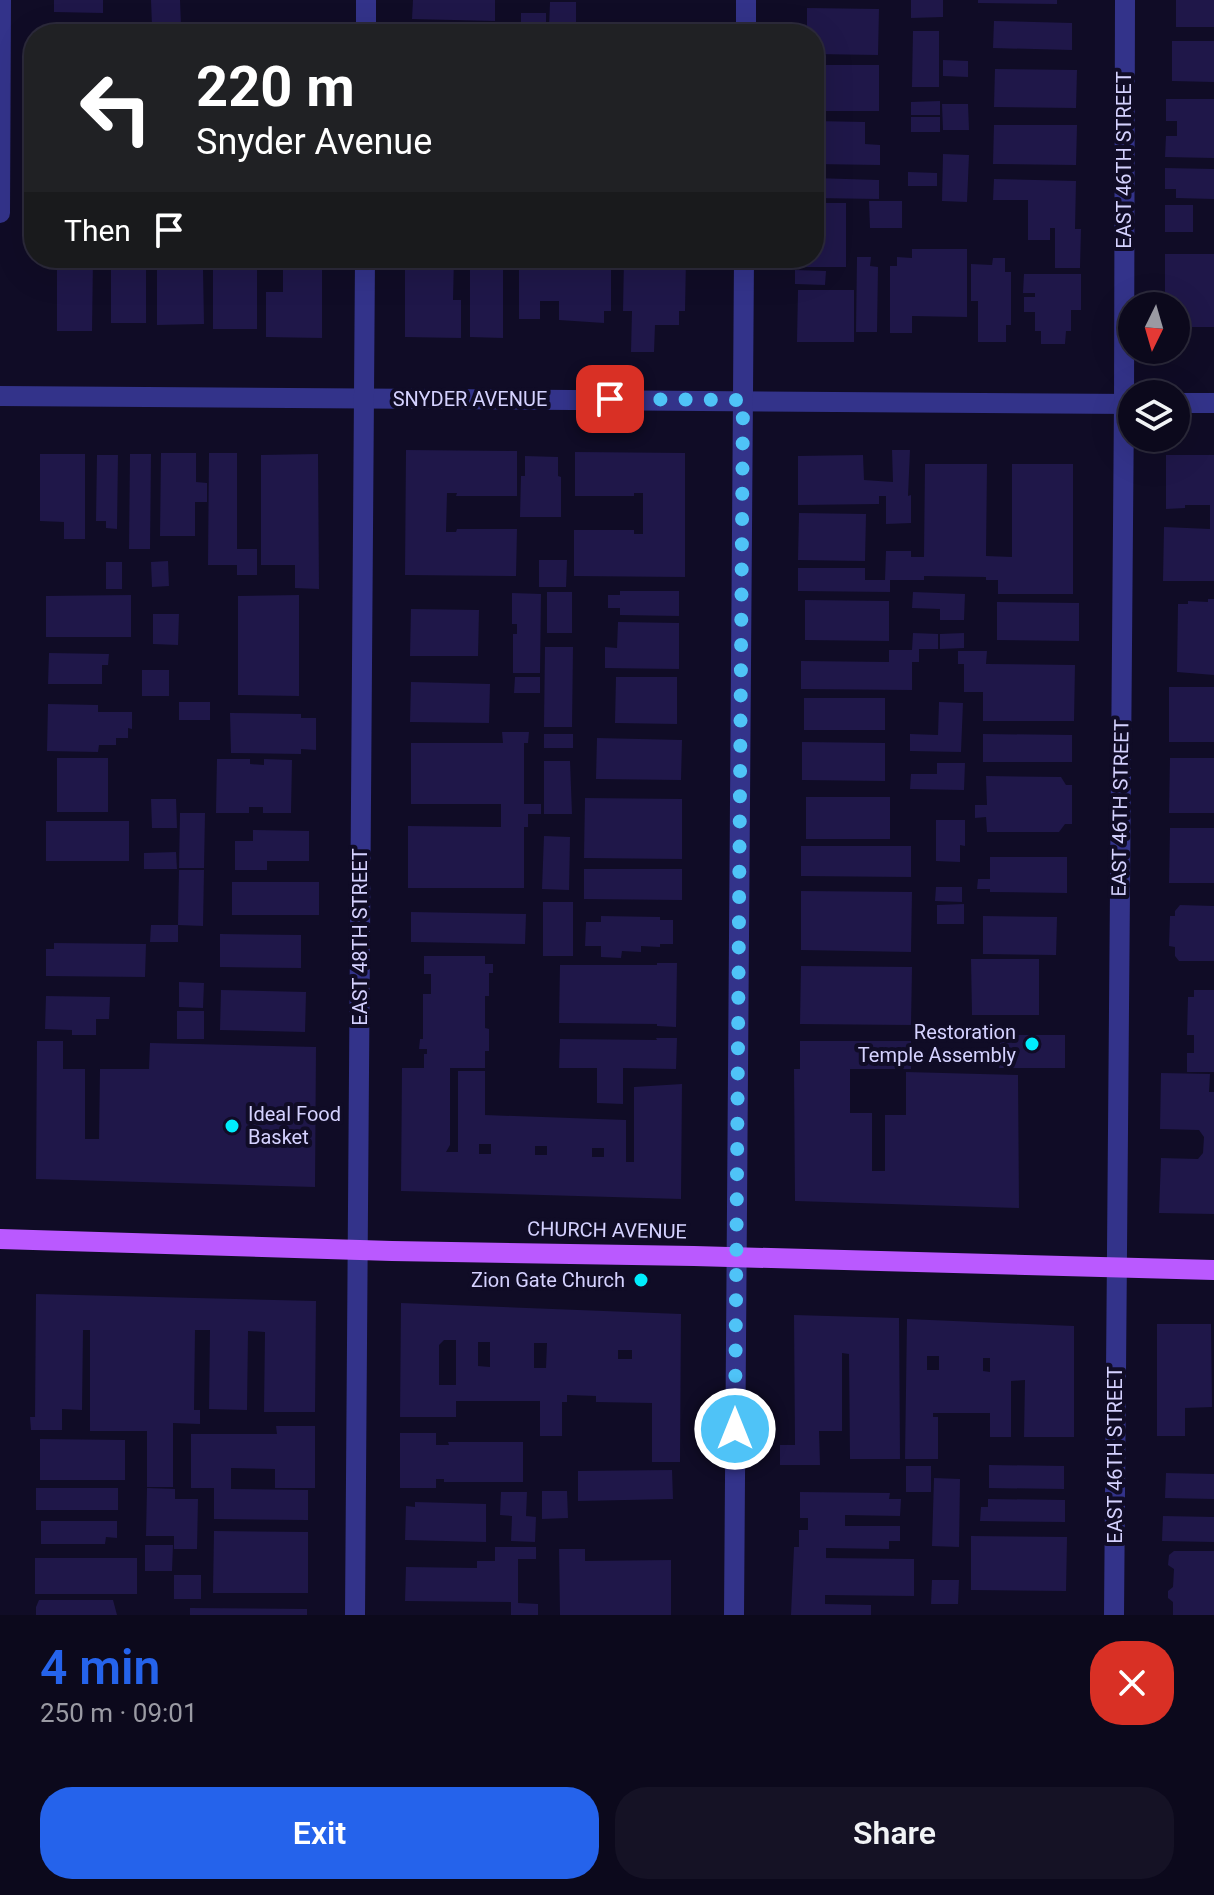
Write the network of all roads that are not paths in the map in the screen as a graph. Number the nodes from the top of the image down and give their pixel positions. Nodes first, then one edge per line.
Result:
1 (1, 0) edge
2 (366, 0) edge
3 (746, 0) edge
4 (1125, 0) edge
5 (366, 24) edge
6 (746, 24) edge
7 (0, 213) edge
8 (365, 268) edge
9 (744, 268) edge
10 (1128, 380) edge
11 (0, 396) edge
12 (364, 399) junction
13 (743, 400) junction
14 (1190, 403) edge
15 (1214, 403) edge
16 (1118, 404) edge
17 (1127, 452) edge
18 (0, 1239) edge
19 (358, 1250) junction
20 (737, 1257) junction
21 (1116, 1268) junction
22 (1214, 1270) edge
23 (355, 1615) edge
24 (734, 1615) edge
25 (1114, 1615) edge

1 - 7 street
2 - 5 street
3 - 6 street
4 - 10 street, EAST 46TH STREET
8 - 12 street, EAST 48TH STREET
9 - 13 street
11 - 12 street, SNYDER AVENUE
12 - 13 street, SNYDER AVENUE
12 - 19 street, EAST 48TH STREET
13 - 16 street, SNYDER AVENUE
13 - 20 street
14 - 15 street
17 - 21 street, EAST 46TH STREET
18 - 19 main road, CHURCH AVENUE
19 - 20 main road, CHURCH AVENUE
19 - 23 street, EAST 48TH STREET
20 - 21 main road, CHURCH AVENUE
20 - 24 street
21 - 22 main road, CHURCH AVENUE
21 - 25 street, EAST 46TH STREET

